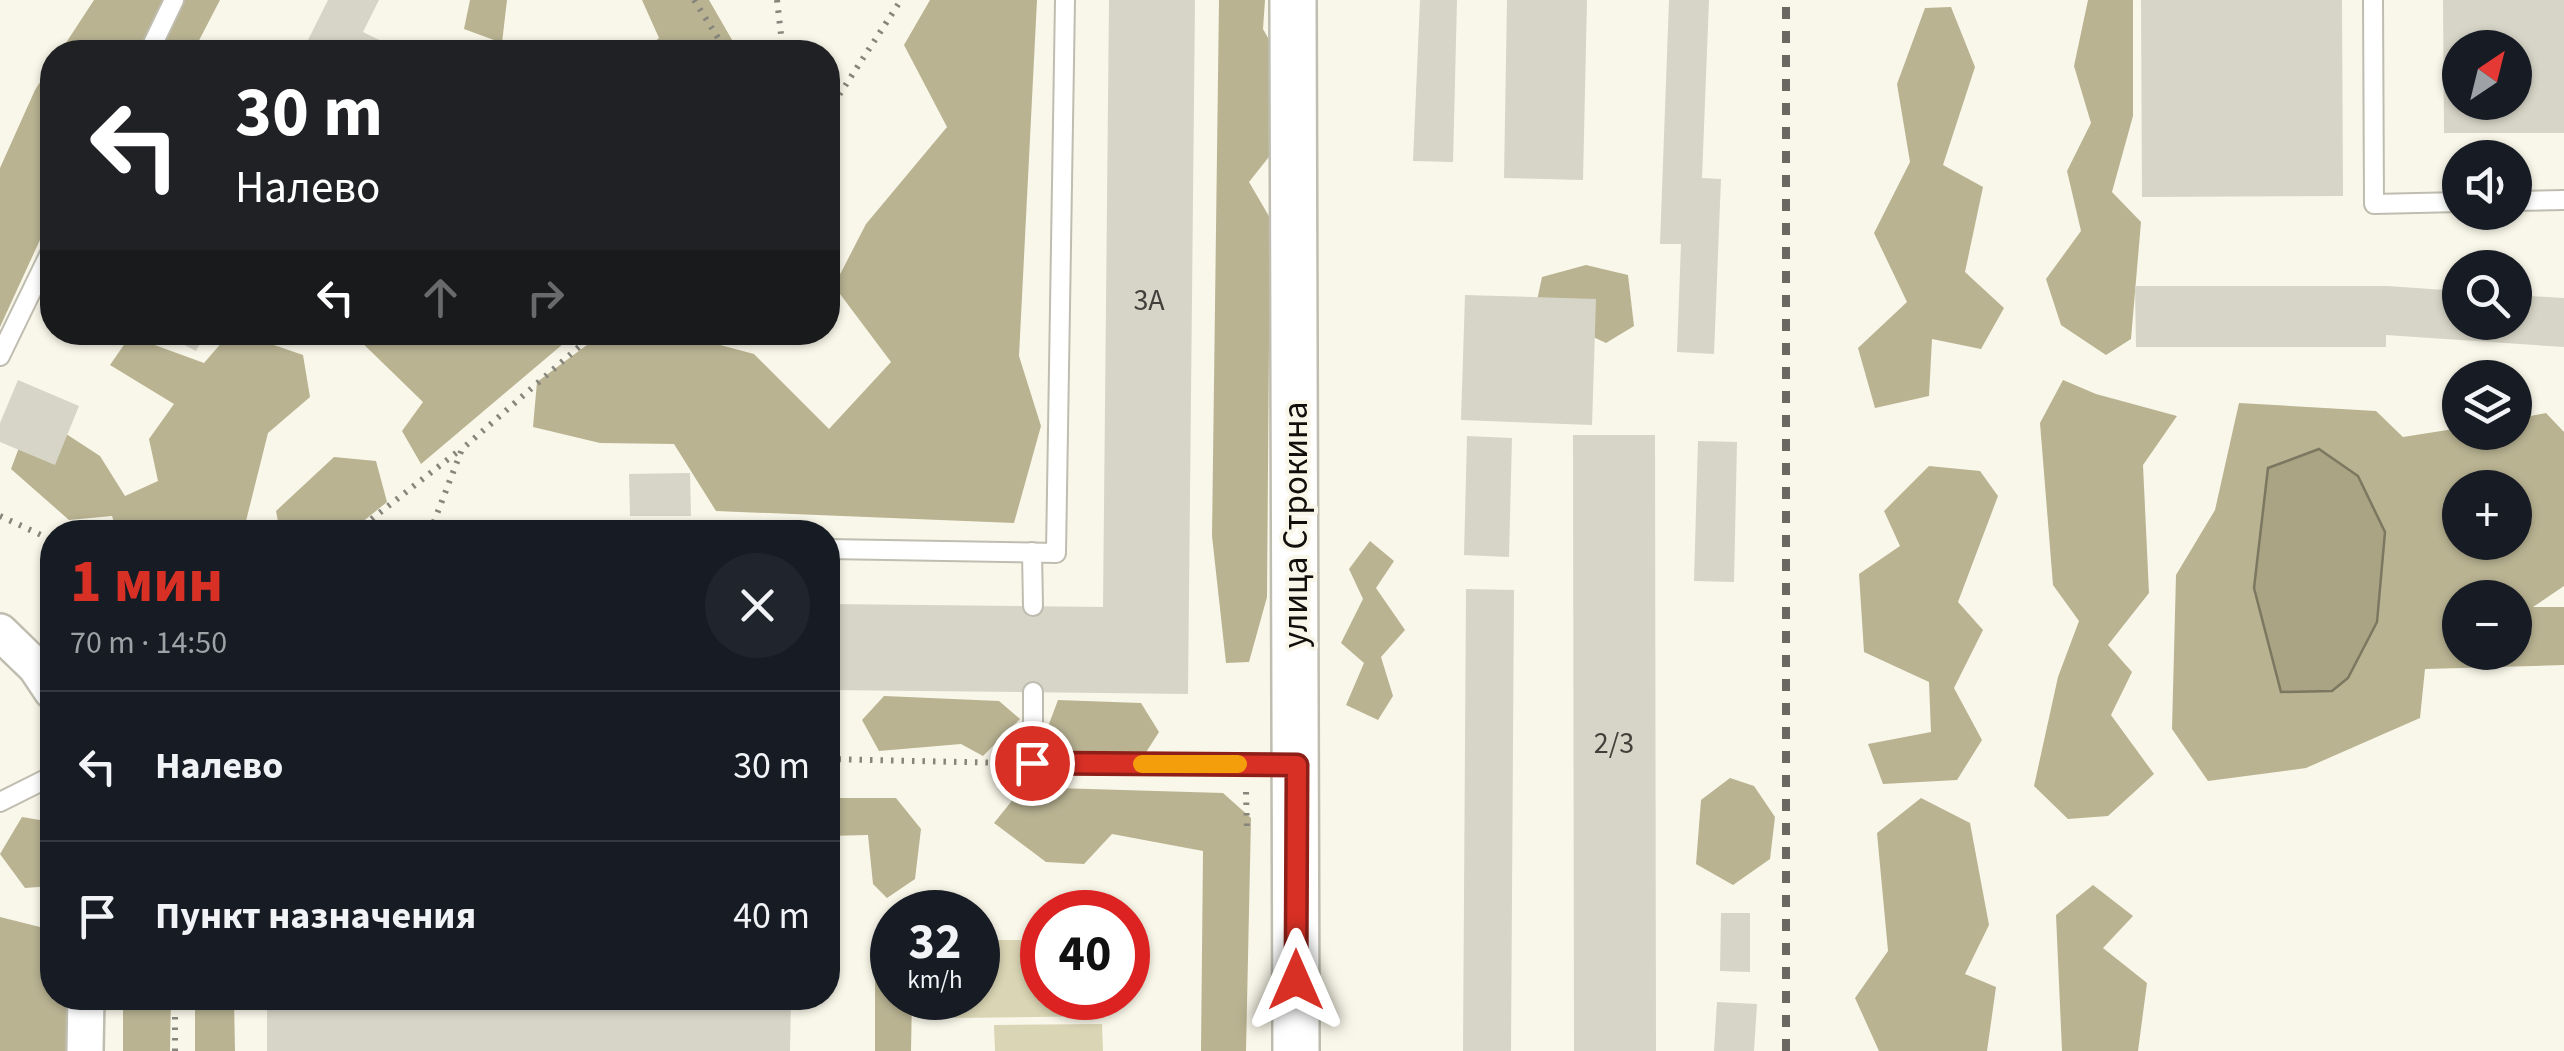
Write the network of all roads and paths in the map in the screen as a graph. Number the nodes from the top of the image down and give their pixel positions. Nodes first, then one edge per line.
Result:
1 (174, 0) edge
2 (694, 0) edge
3 (776, 0) edge
4 (902, 0) edge
5 (1065, 0) edge
6 (1293, 0) edge
7 (2374, 0) edge
8 (154, 40) edge
9 (719, 40) edge
10 (781, 40) edge
11 (840, 94) edge
12 (2564, 200) edge
13 (2532, 201) edge
14 (2442, 202) edge
15 (40, 274) edge
16 (581, 345) edge
17 (0, 356) edge
18 (462, 448) junction
19 (0, 516) edge
20 (370, 520) edge
21 (435, 520) edge
22 (40, 534) edge
23 (840, 549) edge
24 (1032, 552) junction
25 (1033, 606) dead end
26 (0, 632) edge
27 (40, 673) edge
28 (1034, 692) dead end
29 (840, 760) edge
30 (1032, 763) junction
31 (1297, 765) junction
32 (40, 782) edge
33 (0, 802) edge
34 (86, 1010) edge
35 (175, 1010) edge
36 (85, 1051) edge
37 (175, 1051) edge
38 (1296, 1051) edge

1 - 8 lane
2 - 9 path
3 - 10 path
4 - 11 path
5 - 24 lane
6 - 31 street, улица Строкина
7 - 14 lane
12 - 13 lane
15 - 17 lane
16 - 18 path
18 - 20 path
18 - 21 path
19 - 22 path
23 - 24 lane
24 - 25 lane
26 - 27 street
28 - 30 lane
29 - 30 path
30 - 31 lane
31 - 38 street, улица Строкина
32 - 33 lane
34 - 36 street
35 - 37 path

